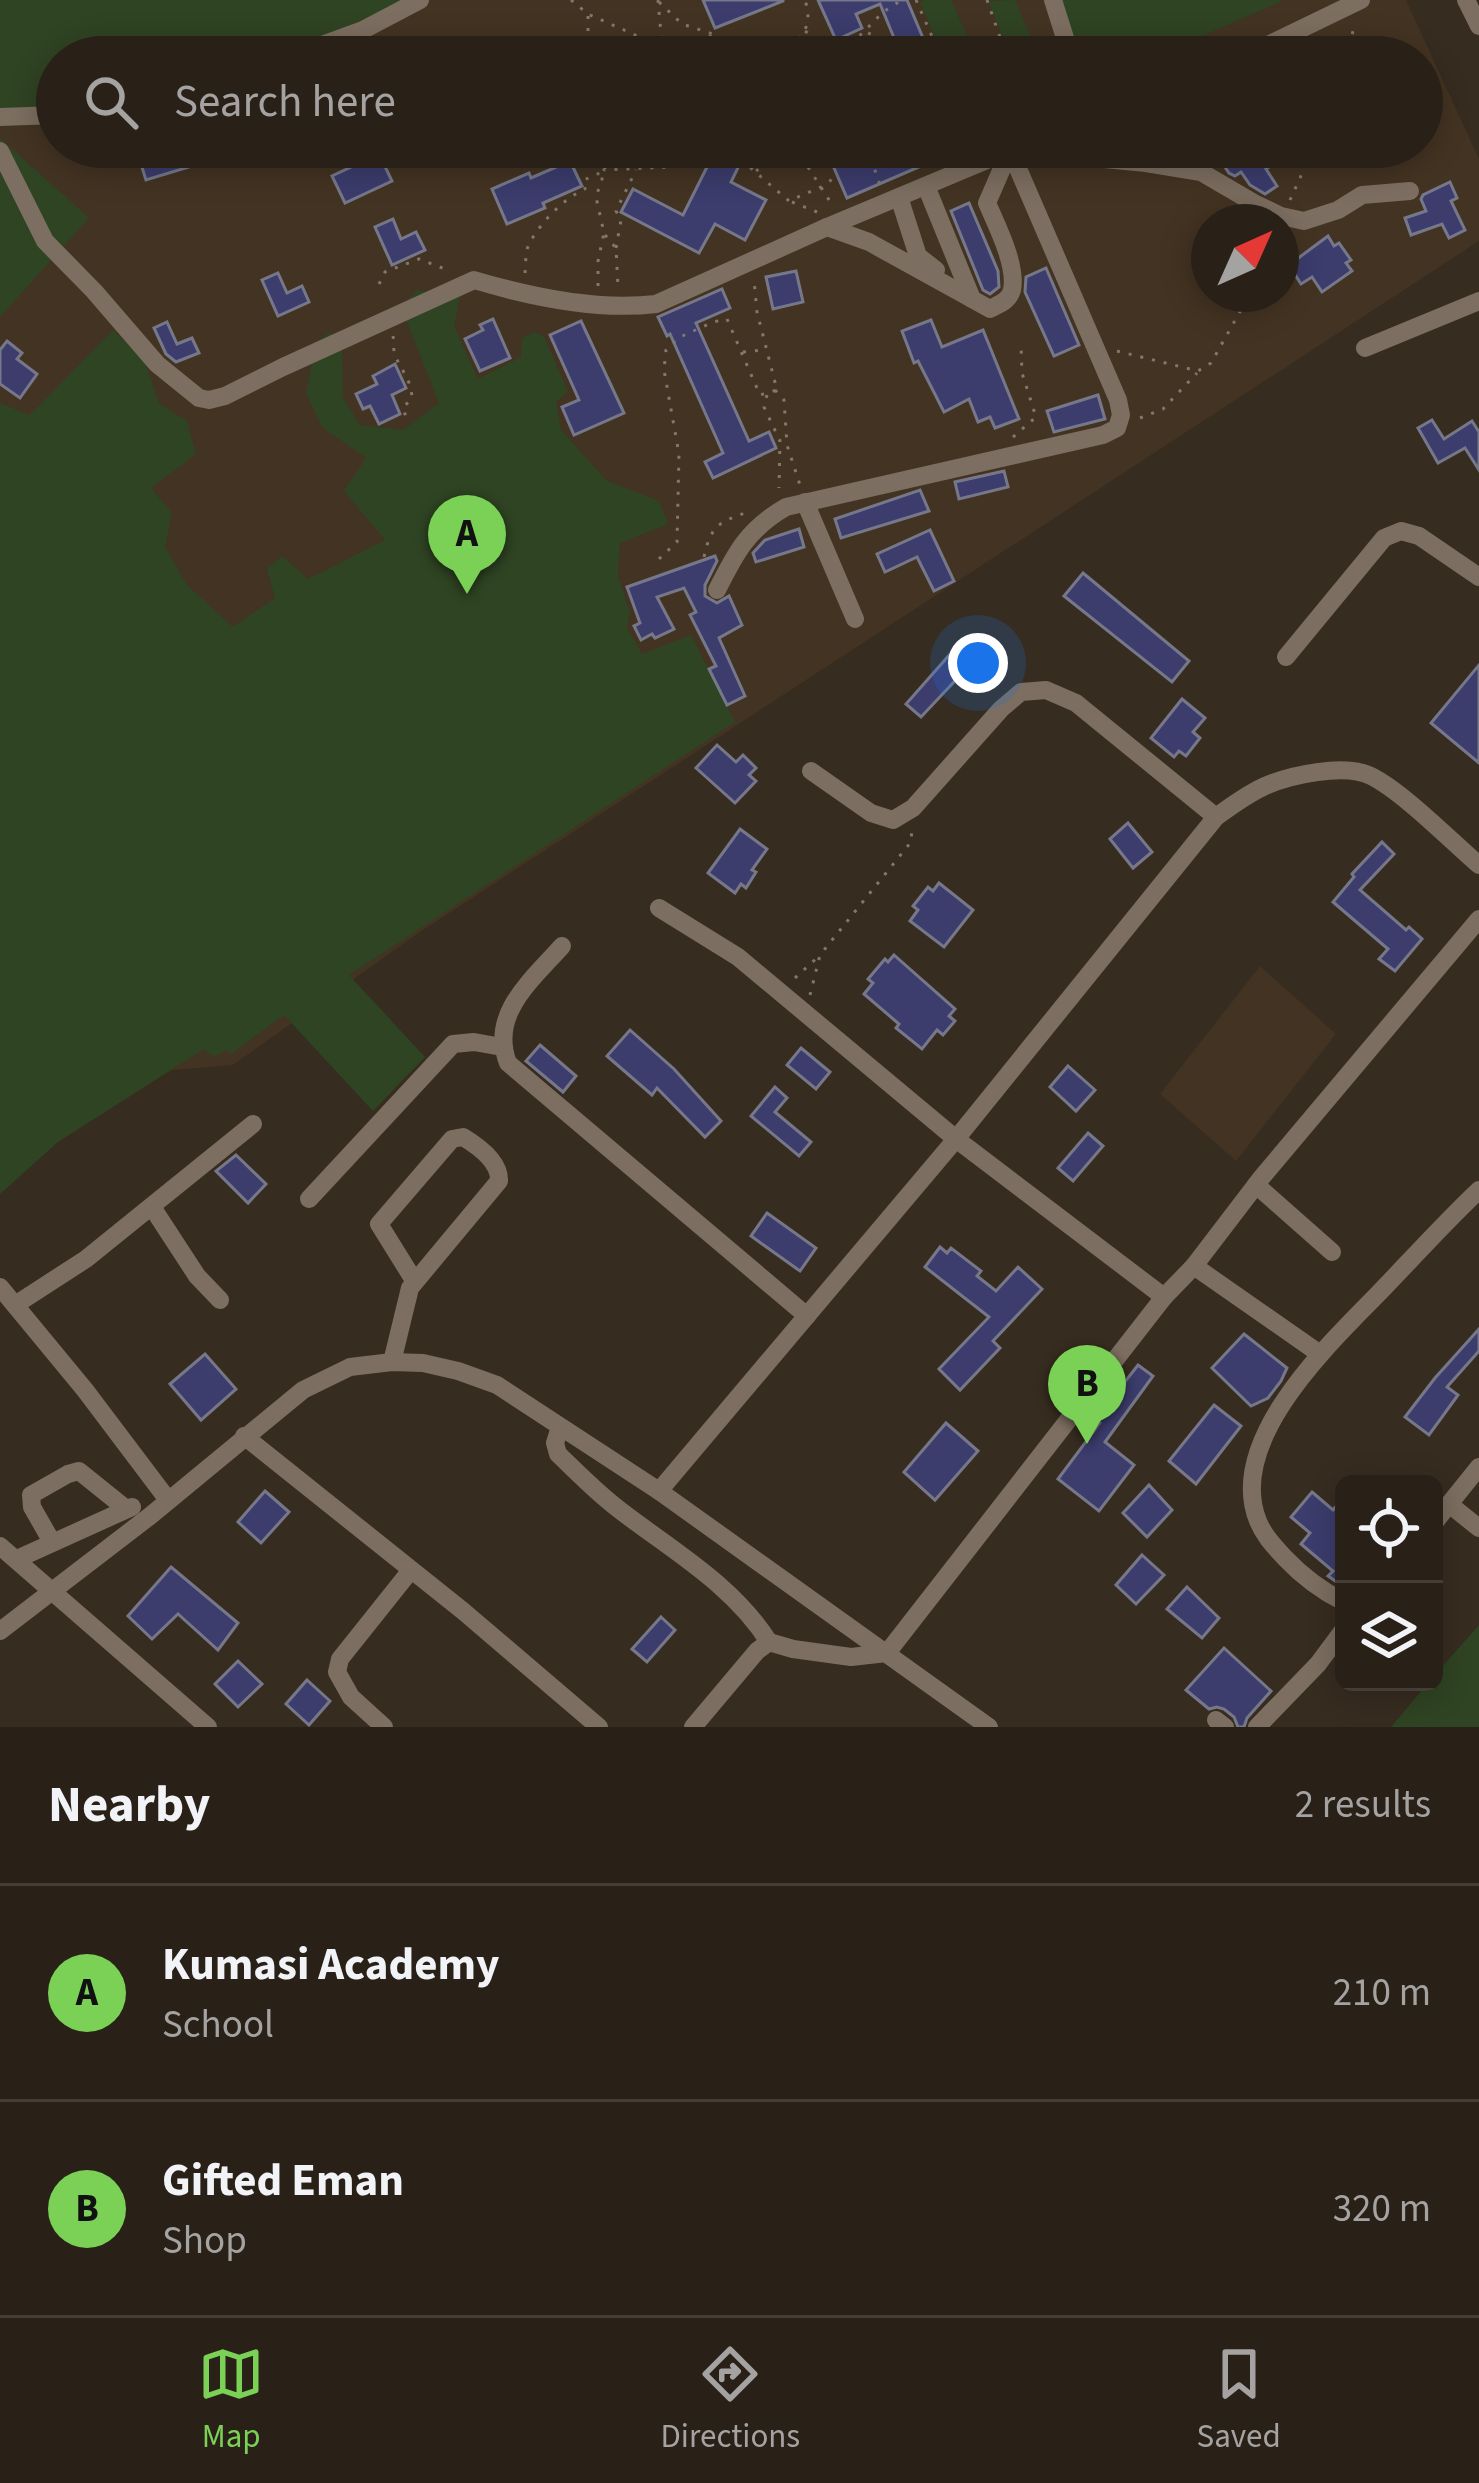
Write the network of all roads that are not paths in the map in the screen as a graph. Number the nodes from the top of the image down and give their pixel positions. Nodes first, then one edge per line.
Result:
1 (421, 0) edge
2 (1053, 0) edge
3 (1469, 1) edge
4 (1359, 8) edge
5 (1479, 26) edge
6 (346, 36) edge
7 (1064, 36) edge
8 (1293, 36) edge
9 (36, 116) edge
10 (0, 117) edge
11 (0, 151) edge
12 (968, 168) edge
13 (970, 168) edge
14 (1004, 168) edge
15 (1022, 168) edge
16 (1177, 168) edge
17 (926, 186) junction
18 (1410, 191) dead end
19 (892, 200) junction
20 (987, 203) junction
21 (834, 224) junction
22 (972, 299) junction
23 (1479, 301) edge
24 (1366, 348) dead end
25 (795, 505) junction
26 (1479, 577) edge
27 (717, 590) dead end
28 (855, 619) dead end
29 (1286, 657) dead end
30 (811, 770) dead end
31 (1216, 817) junction
32 (1479, 865) edge
33 (659, 908) dead end
34 (1479, 919) edge
35 (562, 946) dead end
36 (502, 1047) junction
37 (253, 1124) dead end
38 (956, 1139) junction
39 (1256, 1185) junction
40 (1479, 1190) edge
41 (309, 1199) dead end
42 (152, 1207) junction
43 (1332, 1252) dead end
44 (1194, 1266) junction
45 (415, 1282) junction
46 (0, 1287) edge
47 (1164, 1297) junction
48 (220, 1300) dead end
49 (15, 1304) junction
50 (807, 1316) junction
51 (1319, 1354) junction
52 (392, 1362) junction
53 (560, 1427) junction
54 (244, 1436) junction
55 (1479, 1467) edge
56 (659, 1491) junction
57 (168, 1500) junction
58 (1449, 1504) junction
59 (124, 1508) junction
60 (1443, 1512) edge
61 (150, 1516) junction
62 (1479, 1528) edge
63 (52, 1541) junction
64 (0, 1546) edge
65 (16, 1559) junction
66 (411, 1570) junction
67 (54, 1590) junction
68 (1335, 1597) edge
69 (0, 1631) edge
70 (1335, 1641) edge
71 (769, 1642) junction
72 (887, 1653) junction
73 (208, 1727) edge
74 (384, 1727) edge
75 (598, 1727) edge
76 (693, 1727) edge
77 (989, 1727) edge
78 (1257, 1727) edge

1 - 6 street
2 - 7 street
3 - 5 street
4 - 8 street
9 - 10 street
11 - 21 street
12 - 17 street
13 - 20 street
14 - 20 street
15 - 25 street
16 - 18 street
17 - 19 street
17 - 22 street
19 - 21 street
19 - 22 street
20 - 22 street
21 - 22 street
23 - 24 street
25 - 27 street
25 - 28 street
26 - 29 street
30 - 31 street
31 - 32 street
31 - 38 street
33 - 38 street
34 - 39 street
35 - 36 street
36 - 41 street
36 - 50 street
37 - 42 street
38 - 47 street
38 - 50 street
39 - 43 street
39 - 44 street
40 - 51 street
42 - 48 street
42 - 49 street
44 - 47 street
44 - 51 street
45 - 45 street
45 - 52 street
46 - 49 street
47 - 72 street
49 - 57 street
50 - 56 street
51 - 68 street
52 - 53 street
52 - 54 street
53 - 56 street
53 - 71 street
54 - 57 street
54 - 66 street
55 - 58 street
56 - 72 street
57 - 61 street
58 - 60 street
58 - 62 street
59 - 61 street
59 - 63 street
59 - 63 street
61 - 67 street
63 - 65 street
64 - 65 street
65 - 67 street
66 - 74 street
66 - 75 street
67 - 69 street
67 - 73 street
70 - 78 street
71 - 72 street
71 - 76 street
72 - 77 street

